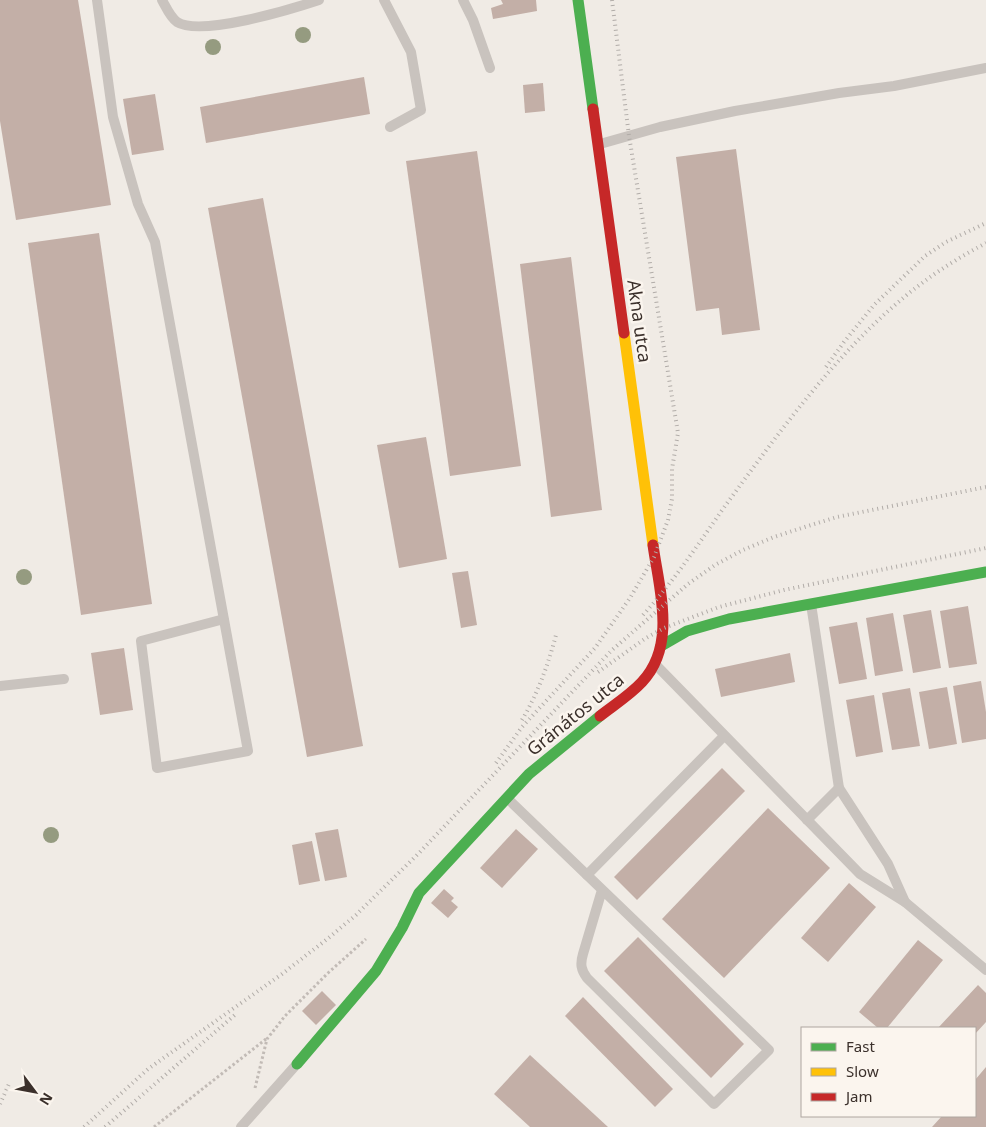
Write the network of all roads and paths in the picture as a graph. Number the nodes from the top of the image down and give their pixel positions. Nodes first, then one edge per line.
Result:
1 (97, 0) edge
2 (162, 0) edge
3 (319, 0) edge
4 (384, 0) edge
5 (463, 0) edge
6 (578, 0) edge
7 (490, 68) dead end
8 (986, 68) edge
9 (390, 126) dead end
10 (599, 144) junction
11 (986, 572) edge
12 (811, 603) junction
13 (224, 619) junction
14 (661, 646) junction
15 (654, 664) junction
16 (64, 679) dead end
17 (0, 686) edge
18 (724, 736) junction
19 (839, 788) junction
20 (507, 798) junction
21 (807, 820) junction
22 (587, 875) junction
23 (602, 890) junction
24 (905, 902) junction
25 (370, 936) dead end
26 (986, 970) edge
27 (267, 1039) junction
28 (297, 1064) joint
29 (253, 1096) dead end
30 (154, 1127) edge
31 (241, 1127) edge

1 - 13 lane
2 - 3 lane
4 - 9 lane
5 - 7 lane
6 - 10 street, Akna utca
8 - 10 lane
10 - 14 street, Akna utca
11 - 12 street
12 - 14 street
12 - 19 lane
13 - 13 lane
14 - 15 street, Gránátos utca
15 - 18 lane
15 - 20 street, Gránátos utca
16 - 17 lane
18 - 21 lane
18 - 22 lane
19 - 21 lane
19 - 24 lane
20 - 22 lane
20 - 28 street, Gránátos utca
21 - 24 lane
22 - 23 lane
23 - 23 lane
24 - 26 lane
25 - 27 path
27 - 29 path
27 - 30 path
28 - 31 lane

